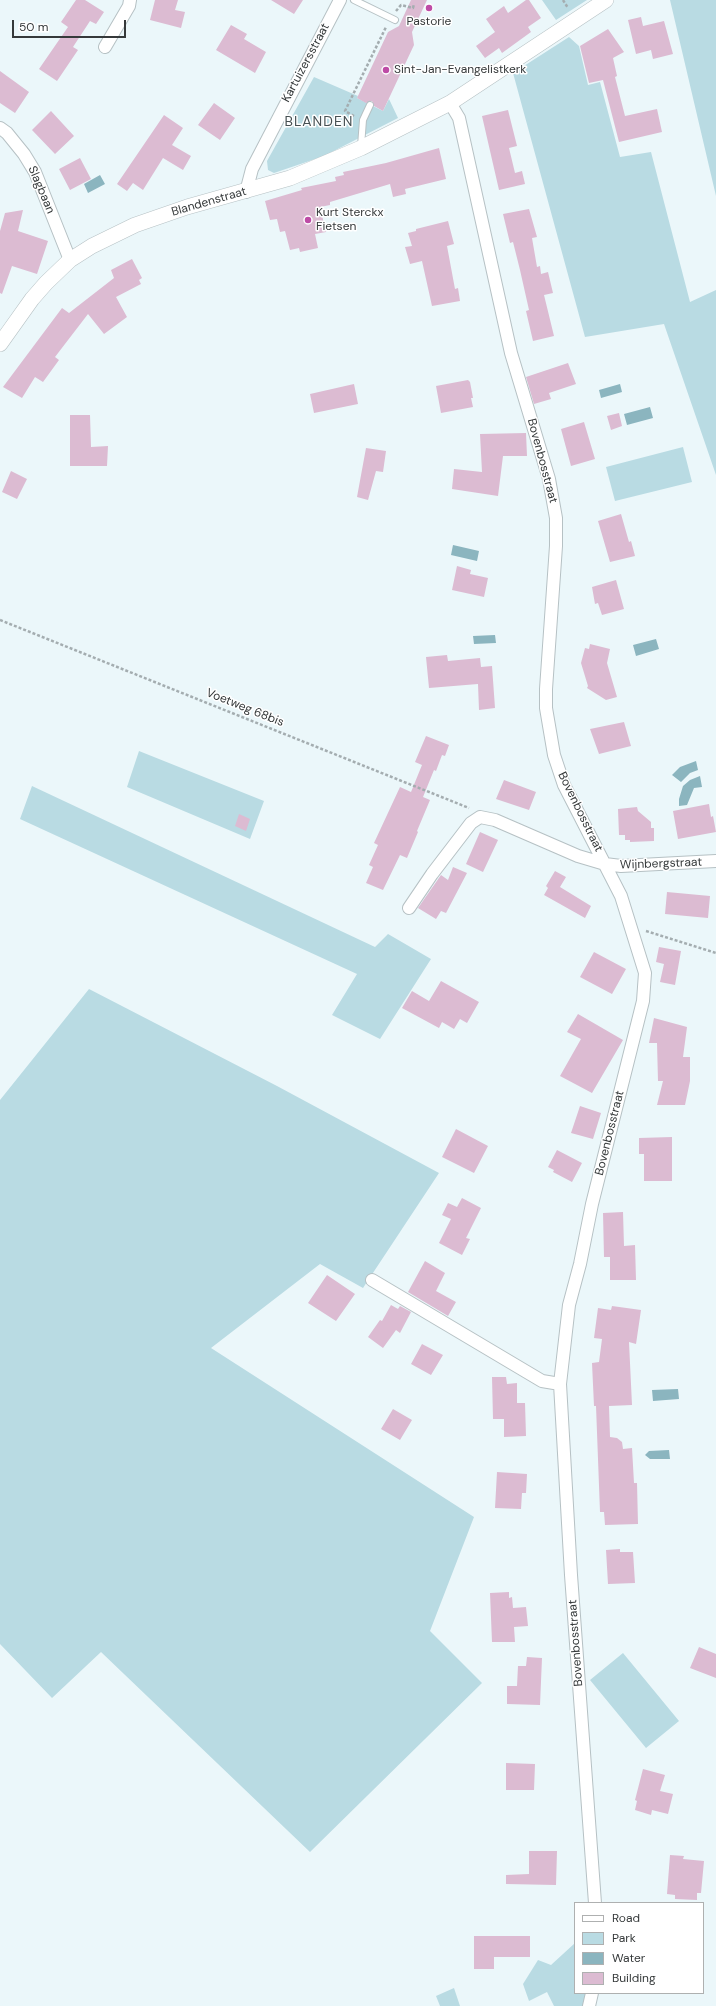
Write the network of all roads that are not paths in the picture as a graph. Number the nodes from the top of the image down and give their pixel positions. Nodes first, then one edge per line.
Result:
1 (130, 0) edge
2 (340, 0) edge
3 (354, 0) edge
4 (606, 0) edge
5 (393, 19) road end
6 (106, 47) dead end
7 (450, 103) junction
8 (370, 105) dead end
9 (0, 128) edge
10 (360, 148) junction
11 (246, 192) junction
12 (70, 260) junction
13 (0, 344) edge
14 (716, 861) edge
15 (605, 864) junction
16 (409, 908) dead end
17 (372, 1280) dead end
18 (560, 1384) junction
19 (595, 1902) edge
20 (592, 1994) edge
21 (590, 2006) edge

1 - 6 street
2 - 11 street, Kartuizersstraat
3 - 5 lane
4 - 7 street, Blandenstraat
7 - 10 street, Blandenstraat
7 - 15 street, Bovenbosstraat
8 - 10 lane
9 - 12 street, Slagbaan
10 - 11 street, Blandenstraat
11 - 12 street, Blandenstraat
12 - 13 street, Blandenstraat
14 - 15 street, Wijnbergstraat
15 - 16 street, Bovenbosstraat
15 - 18 street, Bovenbosstraat
17 - 18 street
18 - 19 street, Bovenbosstraat
20 - 21 street

